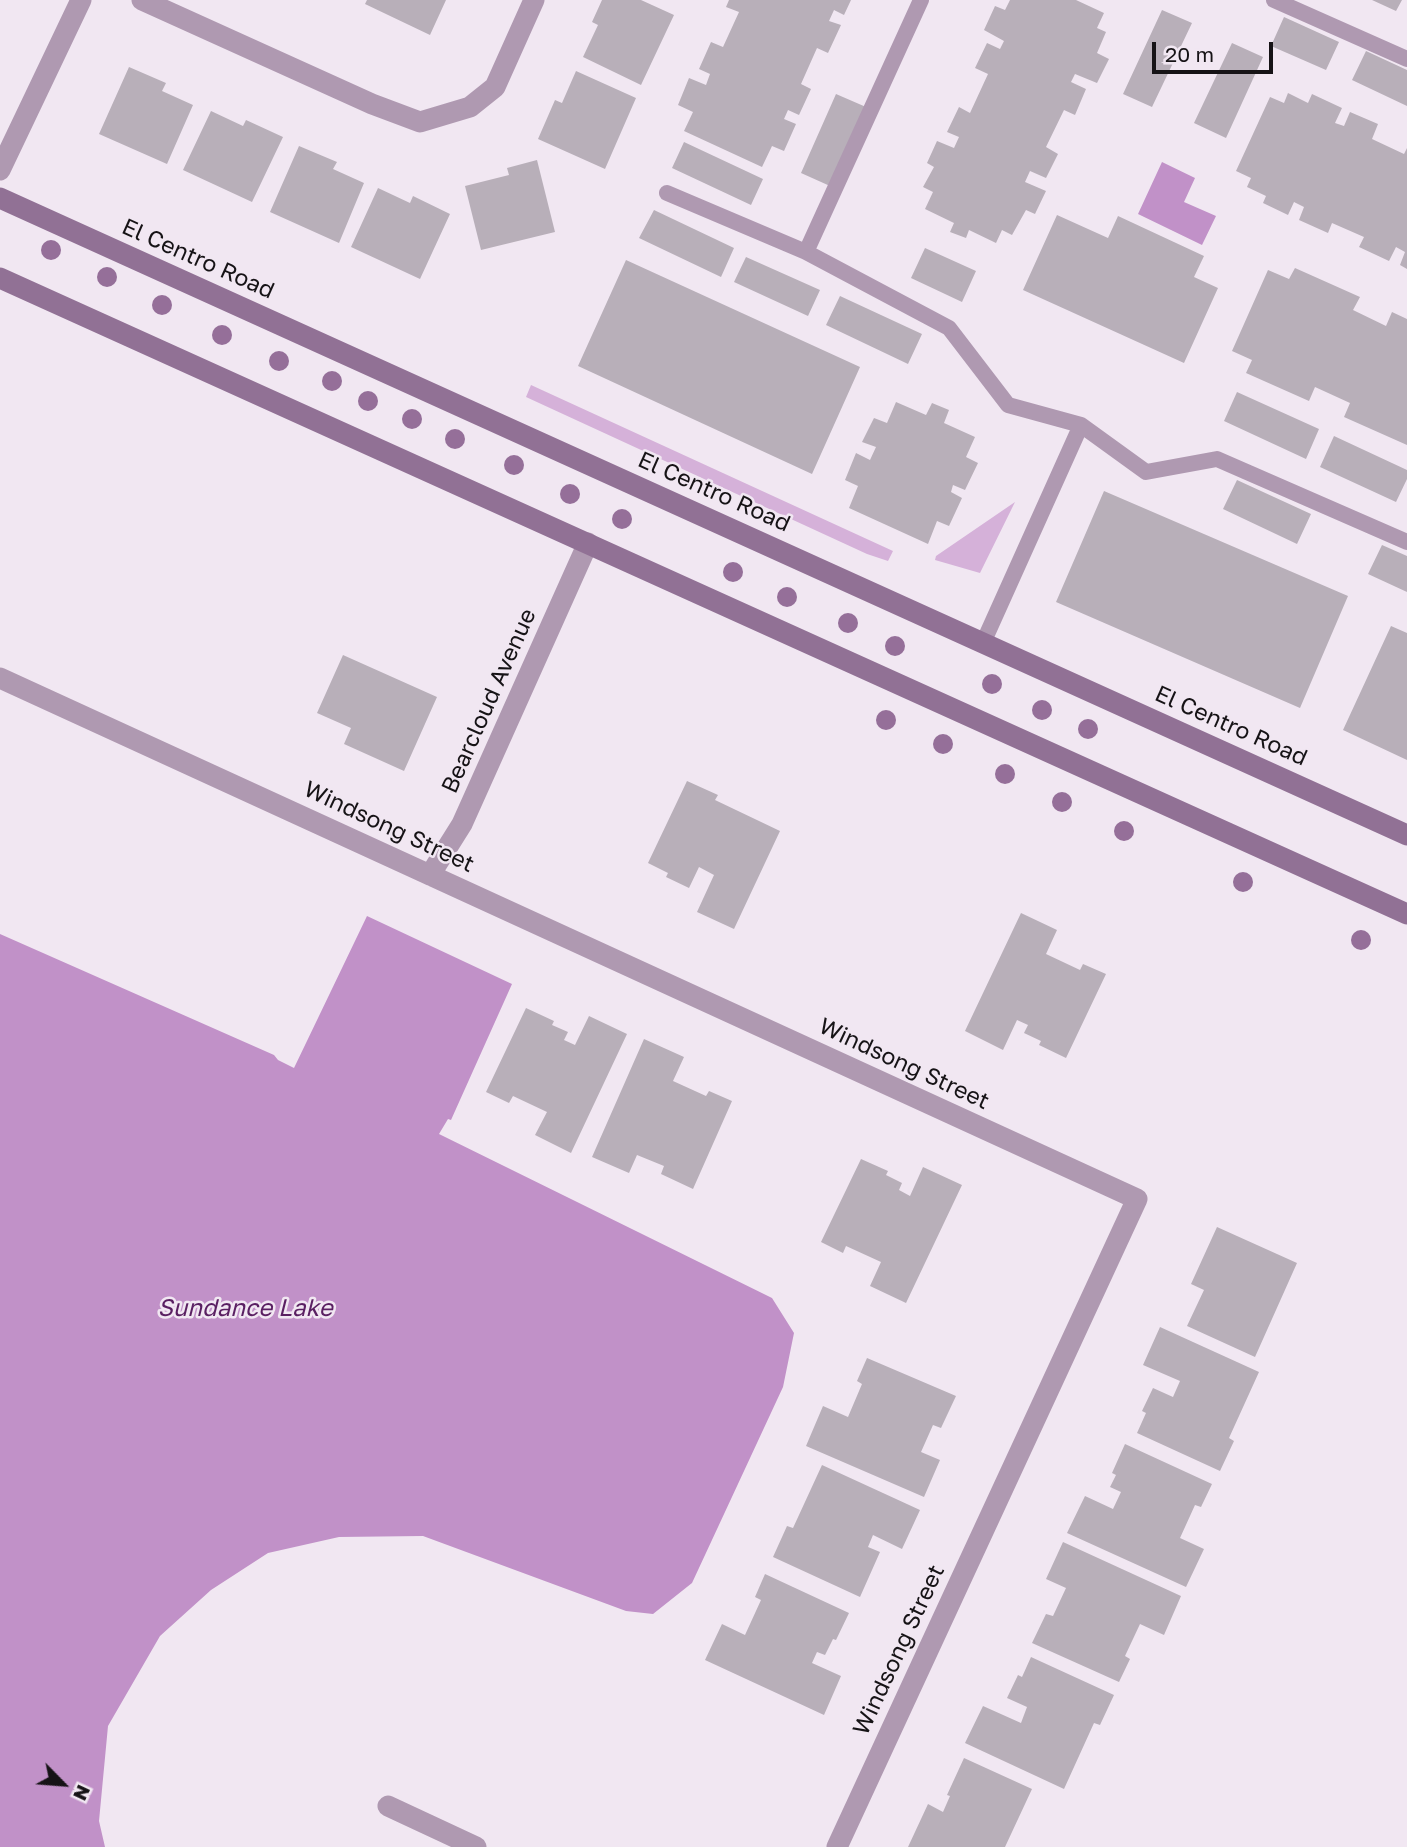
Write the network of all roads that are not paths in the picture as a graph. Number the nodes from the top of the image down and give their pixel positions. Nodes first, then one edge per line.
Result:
1 (81, 0) edge
2 (142, 0) edge
3 (534, 0) edge
4 (921, 0) edge
5 (1274, 0) edge
6 (1407, 60) edge
7 (0, 170) edge
8 (667, 193) dead end
9 (0, 198) edge
10 (806, 253) junction
11 (0, 278) edge
12 (1081, 425) junction
13 (1407, 542) edge
14 (588, 544) junction
15 (983, 643) junction
16 (0, 678) edge
17 (1407, 835) edge
18 (430, 875) junction
19 (1407, 914) edge
20 (388, 1806) dead end
21 (476, 1847) edge
22 (836, 1847) edge

1 - 7 street
2 - 3 street
4 - 10 lane
5 - 6 lane
8 - 10 lane
9 - 15 main road, El Centro Road
10 - 12 lane
11 - 14 main road
12 - 13 lane
12 - 15 lane
14 - 18 street, Bearcloud Avenue
14 - 19 main road
15 - 17 main road, El Centro Road
16 - 18 street, Windsong Street
18 - 22 street, Windsong Street
20 - 21 street

